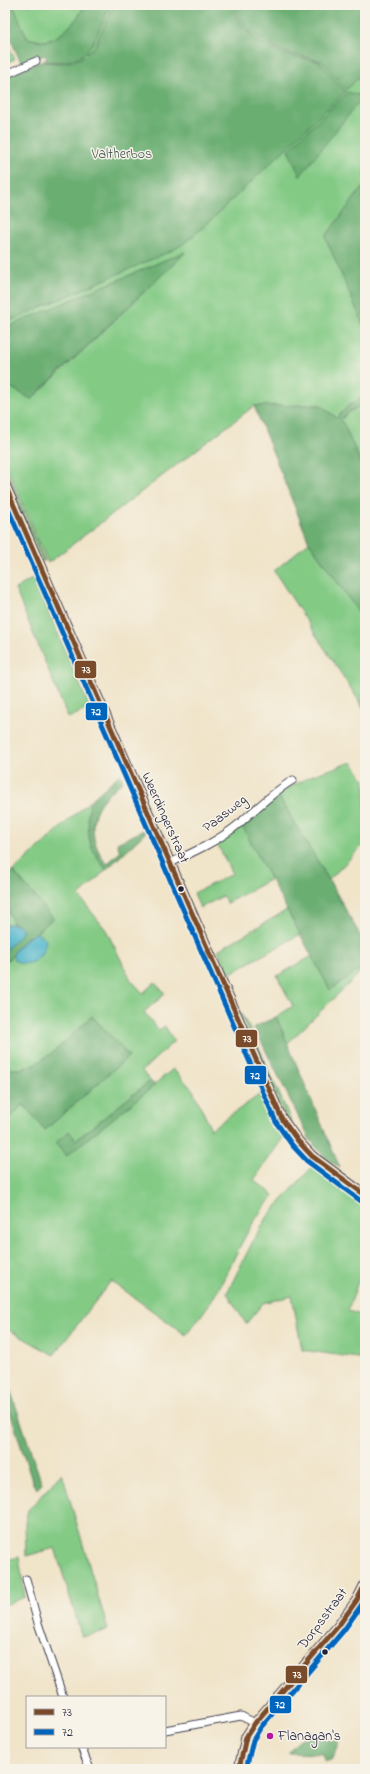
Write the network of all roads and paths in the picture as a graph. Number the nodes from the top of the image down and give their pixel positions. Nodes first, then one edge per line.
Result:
1 (36, 61) dead end
2 (5, 75) edge
3 (5, 485) edge
4 (293, 780) dead end
5 (170, 864) junction
6 (365, 1195) edge
7 (26, 1579) dead end
8 (365, 1584) edge
9 (63, 1696) edge
10 (255, 1723) junction
11 (166, 1730) edge
12 (81, 1748) edge
13 (90, 1769) edge
14 (239, 1769) edge

1 - 2 street
3 - 5 main road, Weerdingerstraat
4 - 5 street, Paasweg
5 - 6 main road, Weerdingerstraat
7 - 9 street
8 - 10 main road, Dorpsstraat
10 - 11 street
10 - 14 main road, Dorpsstraat
12 - 13 street

